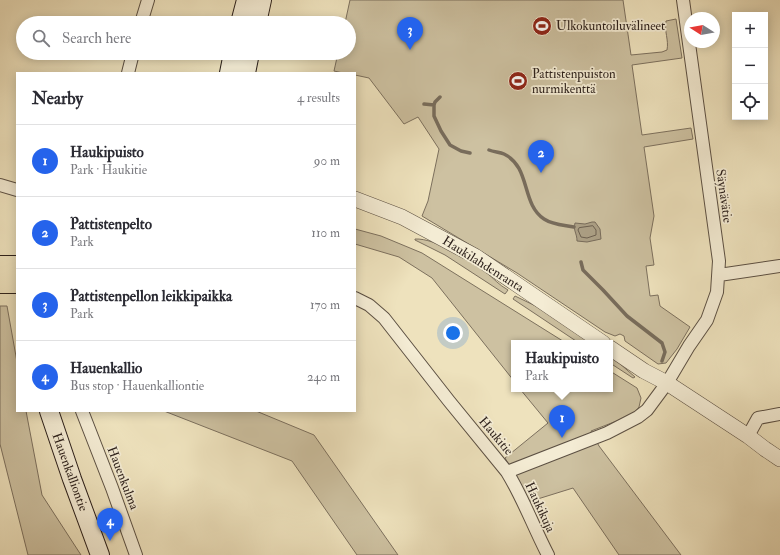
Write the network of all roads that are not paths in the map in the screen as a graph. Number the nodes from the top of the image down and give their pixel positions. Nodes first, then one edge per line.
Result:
1 (148, 0) edge
2 (246, 0) edge
3 (262, 0) edge
4 (683, 0) edge
5 (143, 16) edge
6 (242, 16) edge
7 (259, 16) edge
8 (131, 60) edge
9 (232, 60) edge
10 (249, 60) edge
11 (128, 72) edge
12 (229, 72) edge
13 (246, 72) edge
14 (0, 185) edge
15 (16, 190) edge
16 (356, 199) edge
17 (0, 266) edge
18 (16, 266) edge
19 (780, 266) edge
20 (719, 275) junction
21 (0, 283) edge
22 (16, 283) edge
23 (356, 298) edge
24 (599, 340) edge
25 (613, 350) edge
26 (667, 383) junction
27 (49, 412) edge
28 (82, 412) edge
29 (780, 414) edge
30 (748, 436) junction
31 (780, 459) edge
32 (507, 472) junction
33 (100, 555) edge
34 (136, 555) edge
35 (548, 555) edge

1 - 5 street
2 - 6 main road
3 - 7 main road
4 - 20 street, Säynävätie
8 - 11 street
9 - 12 main road
10 - 13 main road
14 - 15 street
16 - 24 street, Haukilahdenranta
17 - 18 main road
19 - 20 street
20 - 26 street, Säynävätie
21 - 22 main road
23 - 32 street, Haukitie
25 - 26 street
26 - 30 street
26 - 32 street, Haukitie
27 - 33 main road, Hauenkalliontie
28 - 34 street, Hauenkulma
29 - 30 street
30 - 31 street
32 - 35 street, Haukikuja

